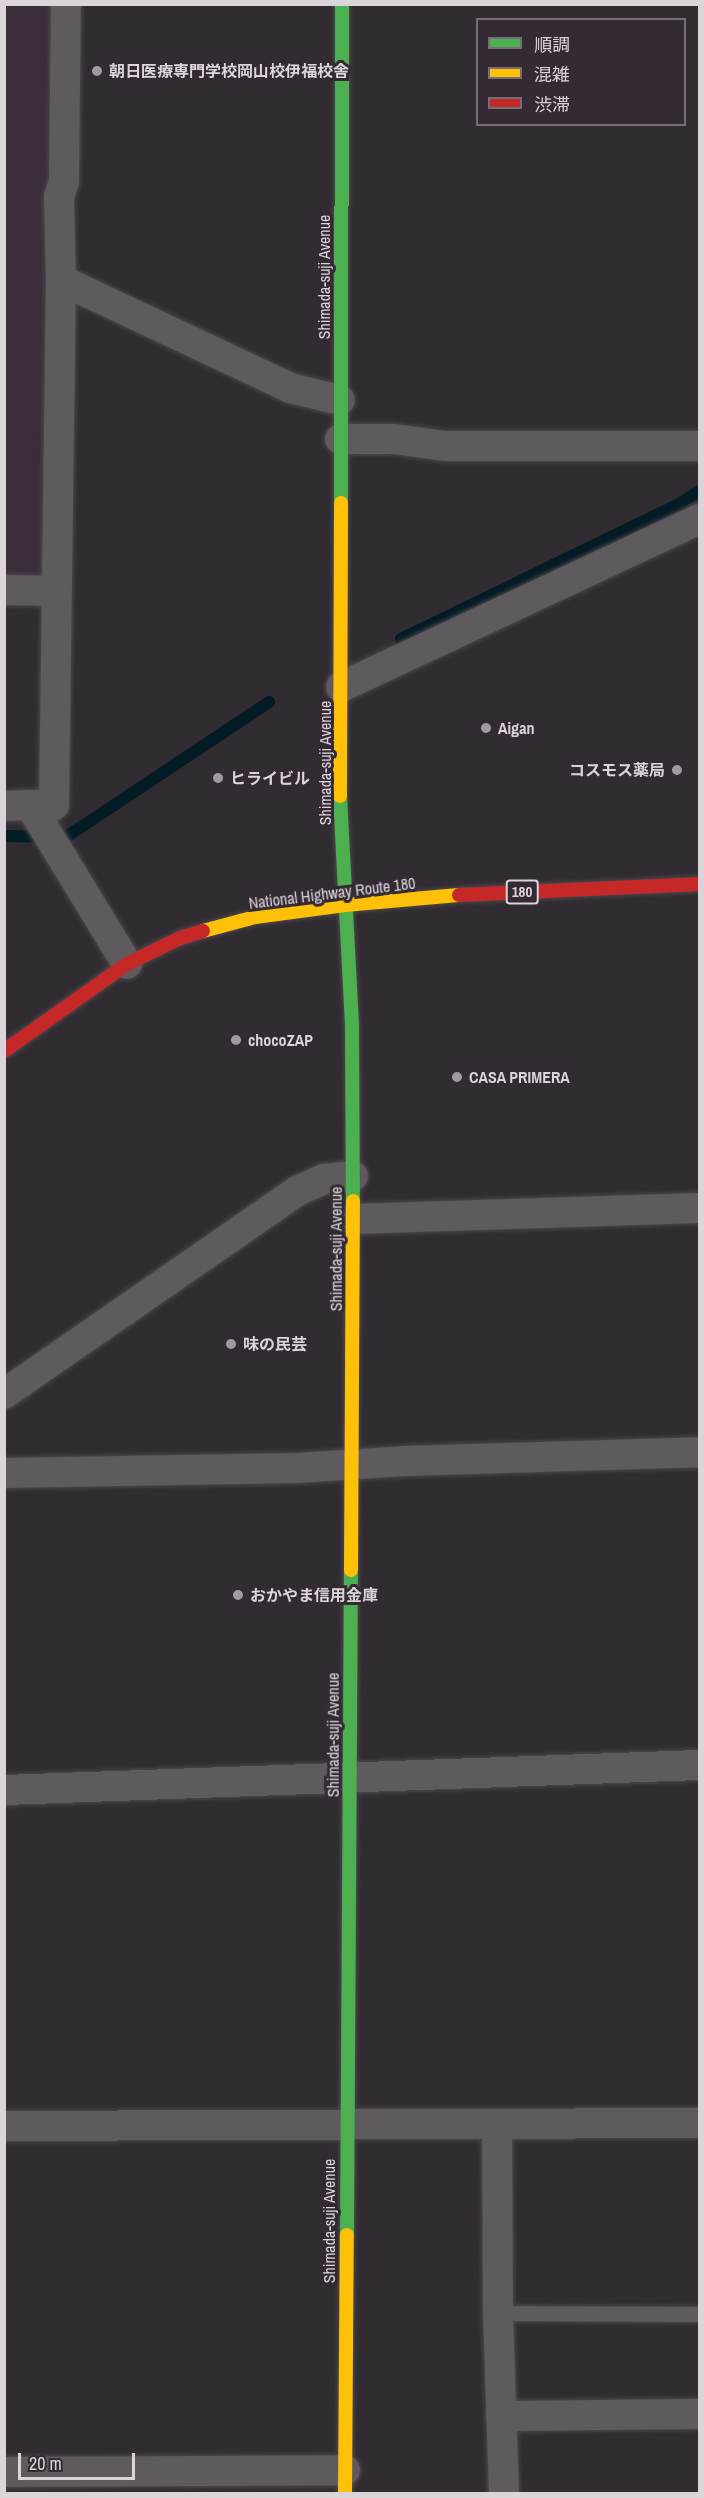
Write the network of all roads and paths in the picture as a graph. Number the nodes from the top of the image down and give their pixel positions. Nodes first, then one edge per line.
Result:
1 (66, 4) edge
2 (342, 4) edge
3 (61, 280) junction
4 (340, 400) junction
5 (339, 439) junction
6 (699, 446) edge
7 (699, 519) edge
8 (4, 590) edge
9 (57, 591) junction
10 (341, 687) junction
11 (24, 810) edge
12 (699, 884) edge
13 (345, 905) junction
14 (127, 964) junction
15 (4, 1051) edge
16 (353, 1176) junction
17 (699, 1208) edge
18 (352, 1219) junction
19 (4, 1394) edge
20 (699, 1452) edge
21 (352, 1464) junction
22 (4, 1473) edge
23 (699, 1765) edge
24 (349, 1777) junction
25 (4, 1790) edge
26 (699, 2123) edge
27 (346, 2125) junction
28 (496, 2125) junction
29 (4, 2126) edge
30 (498, 2313) junction
31 (699, 2314) edge
32 (699, 2414) edge
33 (501, 2416) junction
34 (4, 2472) edge
35 (345, 2482) edge
36 (504, 2493) edge

1 - 3 street
2 - 4 main road, Shimada-suji Avenue
3 - 4 street
3 - 9 street
4 - 5 main road, Shimada-suji Avenue
5 - 6 street
5 - 10 main road, Shimada-suji Avenue
7 - 10 street
8 - 9 street
9 - 11 street
10 - 13 main road, Shimada-suji Avenue
11 - 14 street
12 - 13 main road, National Highway Route 180 / 180
13 - 14 main road, National Highway Route 180 / 180
13 - 16 main road, Shimada-suji Avenue
14 - 15 main road, National Highway Route 180 / 180
16 - 18 main road, Shimada-suji Avenue
16 - 19 street
17 - 18 street
18 - 21 main road, Shimada-suji Avenue
20 - 21 street
21 - 22 street
21 - 24 main road, Shimada-suji Avenue
23 - 24 street
24 - 25 street
24 - 27 main road, Shimada-suji Avenue
26 - 28 street
27 - 28 street
27 - 29 street
27 - 35 main road, Shimada-suji Avenue
28 - 30 street
30 - 31 lane
30 - 33 street
32 - 33 street
33 - 36 street
34 - 35 street

